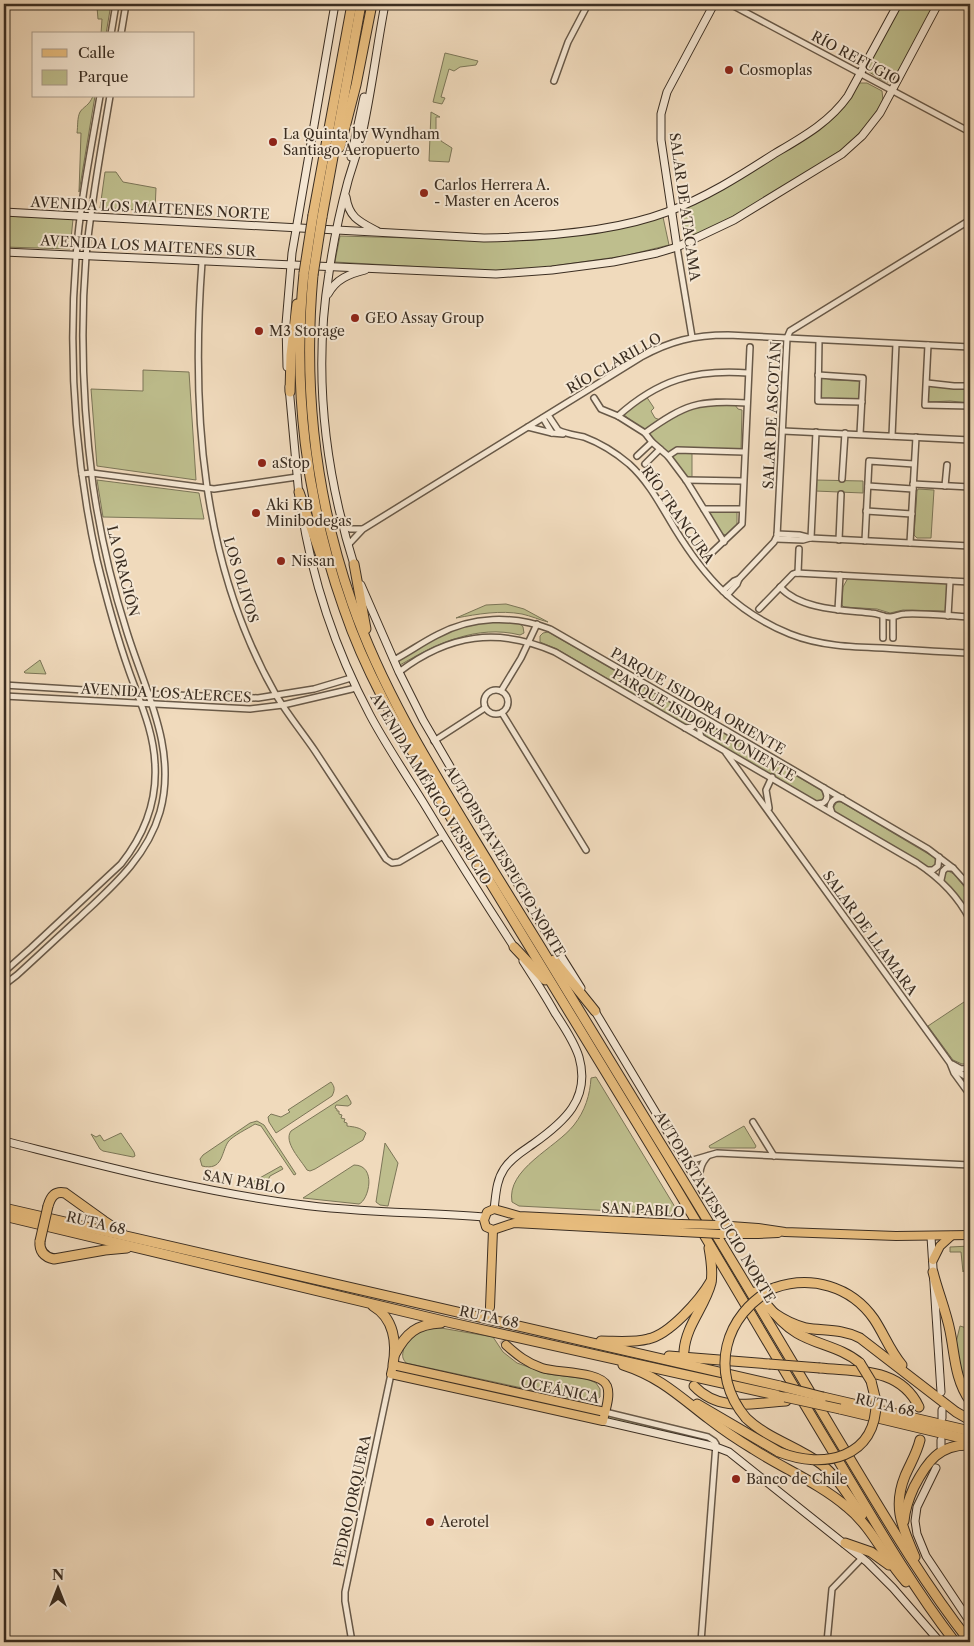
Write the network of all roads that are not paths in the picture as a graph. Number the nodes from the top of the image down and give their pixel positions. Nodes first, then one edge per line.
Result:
1 (116, 4) edge
2 (126, 4) edge
3 (335, 4) edge
4 (352, 4) edge
5 (361, 4) edge
6 (372, 4) edge
7 (385, 4) edge
8 (588, 4) edge
9 (714, 4) edge
10 (730, 4) edge
11 (898, 4) edge
12 (938, 4) edge
13 (110, 32) edge
14 (121, 32) edge
15 (860, 73) junction
16 (554, 81) dead end
17 (892, 90) junction
18 (100, 98) edge
19 (110, 98) edge
20 (970, 132) edge
21 (327, 186) junction
22 (345, 192) junction
23 (672, 210) junction
24 (4, 212) edge
25 (81, 216) junction
26 (317, 216) junction
27 (91, 217) junction
28 (970, 220) edge
29 (295, 228) junction
30 (337, 230) junction
31 (380, 232) junction
32 (677, 247) junction
33 (4, 252) edge
34 (76, 256) junction
35 (86, 256) junction
36 (202, 262) junction
37 (290, 266) junction
38 (330, 266) junction
39 (376, 268) junction
40 (307, 276) junction
41 (325, 299) junction
42 (692, 337) junction
43 (787, 338) junction
44 (819, 340) junction
45 (896, 344) junction
46 (928, 345) junction
47 (750, 347) dead end
48 (970, 347) edge
49 (748, 373) junction
50 (818, 375) junction
51 (927, 383) junction
52 (970, 386) edge
53 (290, 392) junction
54 (594, 398) dead end
55 (862, 402) junction
56 (747, 403) junction
57 (970, 406) edge
58 (545, 416) junction
59 (618, 416) junction
60 (528, 428) junction
61 (782, 430) junction
62 (816, 432) junction
63 (552, 433) junction
64 (645, 433) junction
65 (566, 434) junction
66 (845, 434) junction
67 (860, 434) junction
68 (892, 436) junction
69 (916, 437) junction
70 (970, 440) edge
71 (652, 442) junction
72 (660, 449) junction
73 (744, 452) junction
74 (668, 456) junction
75 (628, 464) junction
76 (914, 464) junction
77 (947, 464) dead end
78 (636, 472) junction
79 (92, 473) junction
80 (82, 474) junction
81 (297, 477) junction
82 (842, 479) dead end
83 (686, 480) junction
84 (744, 481) junction
85 (868, 486) junction
86 (913, 486) junction
87 (945, 486) junction
88 (970, 487) edge
89 (207, 488) junction
90 (299, 492) junction
91 (840, 494) dead end
92 (704, 509) junction
93 (742, 509) junction
94 (866, 511) junction
95 (912, 514) junction
96 (343, 526) junction
97 (363, 529) junction
98 (777, 536) junction
99 (811, 538) junction
100 (839, 540) junction
101 (865, 541) junction
102 (724, 542) junction
103 (910, 543) junction
104 (348, 545) junction
105 (970, 546) edge
106 (799, 549) dead end
107 (704, 560) dead end
108 (354, 564) junction
109 (798, 573) junction
110 (840, 575) junction
111 (950, 581) junction
112 (970, 582) edge
113 (780, 587) junction
114 (725, 593) junction
115 (339, 596) junction
116 (759, 610) dead end
117 (838, 610) junction
118 (883, 616) junction
119 (948, 616) junction
120 (893, 617) junction
121 (970, 617) edge
122 (537, 624) junction
123 (530, 642) junction
124 (882, 648) junction
125 (892, 649) junction
126 (970, 653) edge
127 (394, 660) junction
128 (376, 663) junction
129 (400, 672) junction
130 (351, 678) junction
131 (4, 685) edge
132 (356, 688) junction
133 (501, 691) junction
134 (137, 693) junction
135 (148, 694) junction
136 (4, 696) edge
137 (276, 696) junction
138 (141, 703) junction
139 (152, 704) junction
140 (283, 705) junction
141 (485, 708) junction
142 (502, 713) junction
143 (695, 713) junction
144 (710, 722) junction
145 (684, 728) junction
146 (701, 737) junction
147 (434, 740) junction
148 (724, 750) junction
149 (772, 777) junction
150 (824, 788) junction
151 (842, 798) junction
152 (816, 804) junction
153 (769, 811) junction
154 (832, 814) junction
155 (443, 836) junction
156 (586, 850) dead end
157 (939, 856) junction
158 (953, 868) junction
159 (928, 870) junction
160 (115, 871) junction
161 (122, 878) junction
162 (941, 880) junction
163 (970, 887) edge
164 (970, 920) edge
165 (538, 943) junction
166 (514, 947) junction
167 (4, 972) edge
168 (4, 985) edge
169 (558, 992) junction
170 (594, 1011) junction
171 (951, 1065) junction
172 (970, 1068) edge
173 (970, 1080) edge
174 (961, 1082) junction
175 (970, 1086) edge
176 (970, 1095) edge
177 (753, 1122) dead end
178 (4, 1141) edge
179 (709, 1155) junction
180 (774, 1156) junction
181 (684, 1160) junction
182 (970, 1165) edge
183 (700, 1185) junction
184 (4, 1208) edge
185 (497, 1210) junction
186 (4, 1216) edge
187 (484, 1217) junction
188 (502, 1226) junction
189 (721, 1226) junction
190 (681, 1228) junction
191 (493, 1230) junction
192 (785, 1232) junction
193 (720, 1234) junction
194 (970, 1235) edge
195 (951, 1236) junction
196 (931, 1237) junction
197 (134, 1238) junction
198 (706, 1238) junction
199 (142, 1248) junction
200 (933, 1260) junction
201 (933, 1272) junction
202 (711, 1281) junction
203 (745, 1284) junction
204 (366, 1303) junction
205 (490, 1307) tunnel mouth
206 (774, 1313) junction
207 (452, 1323) junction
208 (587, 1341) junction
209 (506, 1345) tunnel mouth
210 (684, 1351) dead end
211 (395, 1354) junction
212 (595, 1354) junction
213 (641, 1354) junction
214 (392, 1370) junction
215 (416, 1370) junction
216 (914, 1378) junction
217 (414, 1380) junction
218 (694, 1386) dead end
219 (940, 1392) dead end
220 (511, 1396) junction
221 (682, 1396) junction
222 (786, 1399) junction
223 (970, 1401) edge
224 (919, 1407) dead end
225 (942, 1410) dead end
226 (605, 1412) junction
227 (942, 1418) dead end
228 (603, 1420) junction
229 (970, 1420) edge
230 (970, 1431) edge
231 (920, 1440) dead end
232 (970, 1440) edge
233 (970, 1445) edge
234 (716, 1447) junction
235 (936, 1468) dead end
236 (906, 1536) junction
237 (845, 1544) junction
238 (862, 1558) junction
239 (923, 1576) junction
240 (904, 1579) junction
241 (916, 1590) junction
242 (923, 1598) junction
243 (970, 1621) edge
244 (352, 1642) edge
245 (701, 1642) edge
246 (827, 1642) edge
247 (940, 1642) edge
248 (955, 1642) edge
249 (970, 1642) edge

1 - 13 street
2 - 14 street
3 - 29 street, AVENIDA AMÉRICO VESPUCIO
4 - 26 highway, AUTOPISTA VESPUCIO NORTE
5 - 21 highway, AUTOPISTA VESPUCIO NORTE
6 - 21 highway
7 - 22 street, AVENIDA AMÉRICO VESPUCIO
8 - 16 street
9 - 23 street, SALAR DE ATACAMA
10 - 15 street, RÍO REFUGIO
11 - 15 street, AVENIDA LOS MAITENES NORTE
12 - 17 street, AVENIDA LOS MAITENES SUR
15 - 17 street, RÍO REFUGIO
15 - 23 street, AVENIDA LOS MAITENES NORTE
17 - 20 street, RÍO REFUGIO
17 - 32 street, AVENIDA LOS MAITENES SUR
18 - 25 street, LA ORACIÓN
19 - 27 street, LA ORACIÓN
21 - 26 highway, AUTOPISTA VESPUCIO NORTE
22 - 30 street, AVENIDA AMÉRICO VESPUCIO
22 - 31 street
23 - 31 street, AVENIDA LOS MAITENES NORTE
23 - 32 street, SALAR DE ATACAMA
24 - 25 street, AVENIDA LOS MAITENES NORTE
25 - 27 street, AVENIDA LOS MAITENES NORTE
25 - 34 street, LA ORACIÓN
26 - 40 highway, AUTOPISTA VESPUCIO NORTE, bridge
27 - 29 street, AVENIDA LOS MAITENES NORTE
27 - 35 street, LA ORACIÓN
28 - 43 street, SALAR DE ASCOTÁN
29 - 30 street, AVENIDA LOS MAITENES NORTE
29 - 37 street, AVENIDA AMÉRICO VESPUCIO
30 - 31 street, AVENIDA LOS MAITENES NORTE
30 - 38 street, AVENIDA AMÉRICO VESPUCIO
32 - 39 street, AVENIDA LOS MAITENES SUR
32 - 42 street, SALAR DE ATACAMA
33 - 34 street, AVENIDA LOS MAITENES SUR
34 - 35 street, AVENIDA LOS MAITENES SUR
34 - 80 street, LA ORACIÓN
35 - 36 street, AVENIDA LOS MAITENES SUR
35 - 79 street, LA ORACIÓN
36 - 37 street, AVENIDA LOS MAITENES SUR
36 - 89 street, LOS OLIVOS
37 - 38 street, AVENIDA LOS MAITENES SUR
37 - 53 street, AVENIDA AMÉRICO VESPUCIO
38 - 39 street, AVENIDA LOS MAITENES SUR
38 - 41 street, AVENIDA AMÉRICO VESPUCIO
39 - 41 street
40 - 53 highway
40 - 115 highway, AUTOPISTA VESPUCIO NORTE
40 - 128 highway, AUTOPISTA VESPUCIO NORTE
41 - 96 street, AVENIDA AMÉRICO VESPUCIO
42 - 43 street, RÍO CLARILLO
42 - 58 street, RÍO CLARILLO
43 - 44 street, RÍO CLARILLO
43 - 61 street, SALAR DE ASCOTÁN
44 - 45 street, RÍO CLARILLO
44 - 50 street
45 - 46 street, RÍO CLARILLO
45 - 68 street
46 - 48 street, RÍO CLARILLO
46 - 51 street
47 - 49 street
49 - 56 street
49 - 59 street
50 - 55 street
50 - 55 street
51 - 52 street
51 - 57 street
53 - 81 street, AVENIDA AMÉRICO VESPUCIO
54 - 59 street
55 - 67 street
56 - 64 street
56 - 73 street
58 - 60 street, RÍO CLARILLO
58 - 63 street
58 - 65 street
59 - 64 street
60 - 63 street, RÍO TRANCURA
60 - 97 street, RÍO CLARILLO
61 - 62 street
61 - 98 street, SALAR DE ASCOTÁN
62 - 66 street
62 - 99 street
63 - 65 street, RÍO TRANCURA
64 - 71 street
65 - 75 street, RÍO TRANCURA
66 - 67 street
66 - 82 street
67 - 68 street
68 - 69 street
69 - 70 street
69 - 76 street
71 - 72 street
71 - 75 street
72 - 74 street
72 - 78 street
73 - 74 street
73 - 84 street
74 - 83 street
75 - 78 street, RÍO TRANCURA
76 - 85 street
76 - 86 street
77 - 87 street
78 - 114 street, RÍO TRANCURA
79 - 80 street
79 - 89 street
79 - 135 street, LA ORACIÓN
80 - 134 street, LA ORACIÓN
81 - 89 street
81 - 90 street, AVENIDA AMÉRICO VESPUCIO
83 - 84 street
83 - 92 street
84 - 93 street
85 - 86 street
85 - 94 street
86 - 87 street
86 - 95 street
87 - 88 street
89 - 137 street, LOS OLIVOS
90 - 115 highway
90 - 130 street, AVENIDA AMÉRICO VESPUCIO
91 - 100 street
92 - 93 street
92 - 102 street
93 - 102 street
94 - 95 street
94 - 101 street
95 - 103 street
96 - 97 street
96 - 104 street, AVENIDA AMÉRICO VESPUCIO
97 - 104 street, RÍO CLARILLO
98 - 99 street
98 - 114 street
99 - 100 street
100 - 101 street
101 - 103 street
102 - 107 street
103 - 105 street
104 - 108 street, AVENIDA AMÉRICO VESPUCIO
106 - 109 street
108 - 127 street, AVENIDA AMÉRICO VESPUCIO
108 - 128 highway
109 - 110 street
109 - 113 street
110 - 111 street
110 - 117 street
111 - 112 street
111 - 119 street
113 - 116 street
113 - 117 street
114 - 124 street, RÍO TRANCURA
115 - 169 highway, AUTOPISTA VESPUCIO NORTE
117 - 118 street
118 - 120 street
118 - 124 street
119 - 120 street
119 - 121 street
120 - 125 street
122 - 123 street
122 - 127 street, PARQUE ISIDORA ORIENTE
122 - 143 street, PARQUE ISIDORA ORIENTE
123 - 129 street, PARQUE ISIDORA PONIENTE
123 - 133 street
123 - 145 street, PARQUE ISIDORA PONIENTE
124 - 125 street, RÍO TRANCURA
125 - 126 street, RÍO TRANCURA
127 - 129 street, AVENIDA AMÉRICO VESPUCIO
128 - 165 highway, AUTOPISTA VESPUCIO NORTE
129 - 147 street, AVENIDA AMÉRICO VESPUCIO
130 - 132 street, AVENIDA AMÉRICO VESPUCIO
130 - 137 street, AVENIDA LOS ALERCES
131 - 134 street, AVENIDA LOS ALERCES
132 - 140 street, AVENIDA LOS ALERCES
132 - 155 street, AVENIDA AMÉRICO VESPUCIO
133 - 141 street
133 - 142 street
134 - 135 street, AVENIDA LOS ALERCES
134 - 138 street, LA ORACIÓN
135 - 137 street, AVENIDA LOS ALERCES
135 - 139 street, LA ORACIÓN
136 - 138 street, AVENIDA LOS ALERCES
137 - 140 street, LOS OLIVOS
138 - 139 street, AVENIDA LOS ALERCES
138 - 160 street, LA ORACIÓN
139 - 140 street, AVENIDA LOS ALERCES
139 - 161 street, LA ORACIÓN
140 - 155 street, LOS OLIVOS
141 - 142 street
141 - 147 street
142 - 156 street
143 - 144 street, PARQUE ISIDORA ORIENTE
143 - 145 street
144 - 146 street
144 - 150 street, PARQUE ISIDORA ORIENTE
145 - 146 street, PARQUE ISIDORA PONIENTE
146 - 148 street, PARQUE ISIDORA PONIENTE
147 - 170 street, AVENIDA AMÉRICO VESPUCIO
148 - 149 street, PARQUE ISIDORA PONIENTE
148 - 153 street, SALAR DE LLAMARA
149 - 152 street, PARQUE ISIDORA PONIENTE
149 - 153 street
150 - 151 street, PARQUE ISIDORA ORIENTE
150 - 152 street
151 - 154 street
151 - 157 street, PARQUE ISIDORA ORIENTE
152 - 154 street, PARQUE ISIDORA PONIENTE
153 - 171 street, SALAR DE LLAMARA
154 - 159 street, PARQUE ISIDORA PONIENTE
155 - 166 street, AVENIDA AMÉRICO VESPUCIO
157 - 158 street, PARQUE ISIDORA ORIENTE
157 - 159 street
158 - 162 street
158 - 163 street, PARQUE ISIDORA ORIENTE
159 - 162 street, PARQUE ISIDORA PONIENTE
160 - 161 street
160 - 167 street, LA ORACIÓN
161 - 168 street, LA ORACIÓN
162 - 164 street, PARQUE ISIDORA PONIENTE
165 - 170 highway
165 - 203 highway, AUTOPISTA VESPUCIO NORTE
166 - 169 highway
166 - 185 street, AVENIDA AMÉRICO VESPUCIO
169 - 198 highway, AUTOPISTA VESPUCIO NORTE
170 - 181 street, AVENIDA AMÉRICO VESPUCIO
171 - 172 street
171 - 173 street, SALAR DE LLAMARA
171 - 174 street, SALAR DE LLAMARA
174 - 175 street
174 - 176 street, SALAR DE LLAMARA
177 - 180 street
178 - 187 street, SAN PABLO
179 - 180 street
179 - 181 street
179 - 183 street
180 - 182 street
181 - 183 street, AVENIDA AMÉRICO VESPUCIO
183 - 189 street, AVENIDA AMÉRICO VESPUCIO
184 - 197 highway, RUTA 68
185 - 187 main road
185 - 188 main road
185 - 190 main road, SAN PABLO
186 - 199 highway, RUTA 68
187 - 191 main road
188 - 190 main road, SAN PABLO
188 - 191 main road
189 - 190 main road, SAN PABLO, bridge
189 - 192 main road, SAN PABLO
189 - 193 main road
190 - 193 main road, SAN PABLO, bridge
191 - 205 main road
192 - 193 main road, SAN PABLO
192 - 196 main road, SAN PABLO
194 - 195 main road, SAN PABLO
195 - 196 main road, SAN PABLO
195 - 200 main road
196 - 200 street
197 - 199 highway, bridge
197 - 208 highway, RUTA 68
198 - 202 highway
198 - 242 highway, AUTOPISTA VESPUCIO NORTE
199 - 204 highway, RUTA 68
200 - 201 street
201 - 219 street
201 - 223 highway
202 - 208 highway
202 - 210 highway
203 - 206 highway
203 - 239 highway, AUTOPISTA VESPUCIO NORTE
204 - 207 highway, RUTA 68
204 - 211 highway
206 - 216 highway
206 - 221 highway, bridge
207 - 211 highway
207 - 212 highway, RUTA 68
208 - 213 highway, RUTA 68
209 - 226 main road
211 - 214 highway
212 - 221 highway
212 - 222 highway, RUTA 68
213 - 224 highway, bridge
213 - 230 highway, RUTA 68, bridge
214 - 215 main road, OCEÁNICA
214 - 217 main road, OCEÁNICA
214 - 244 street, PEDRO JORQUERA
215 - 217 main road
215 - 220 main road, OCEÁNICA
216 - 229 highway
216 - 241 highway, bridge
217 - 220 main road, OCEÁNICA
218 - 222 highway
220 - 226 main road, OCEÁNICA
220 - 228 main road, OCEÁNICA
221 - 240 highway
222 - 232 highway, RUTA 68, bridge
225 - 227 street
226 - 228 main road
226 - 234 street, OCEÁNICA
228 - 234 street, OCEÁNICA
231 - 236 highway
233 - 236 highway
234 - 237 street, OCEÁNICA
234 - 245 street
235 - 243 street
236 - 239 highway
237 - 238 street
237 - 240 highway
238 - 246 street
238 - 247 street
239 - 249 highway, AUTOPISTA VESPUCIO NORTE
240 - 241 highway
241 - 242 highway
242 - 248 highway, AUTOPISTA VESPUCIO NORTE

